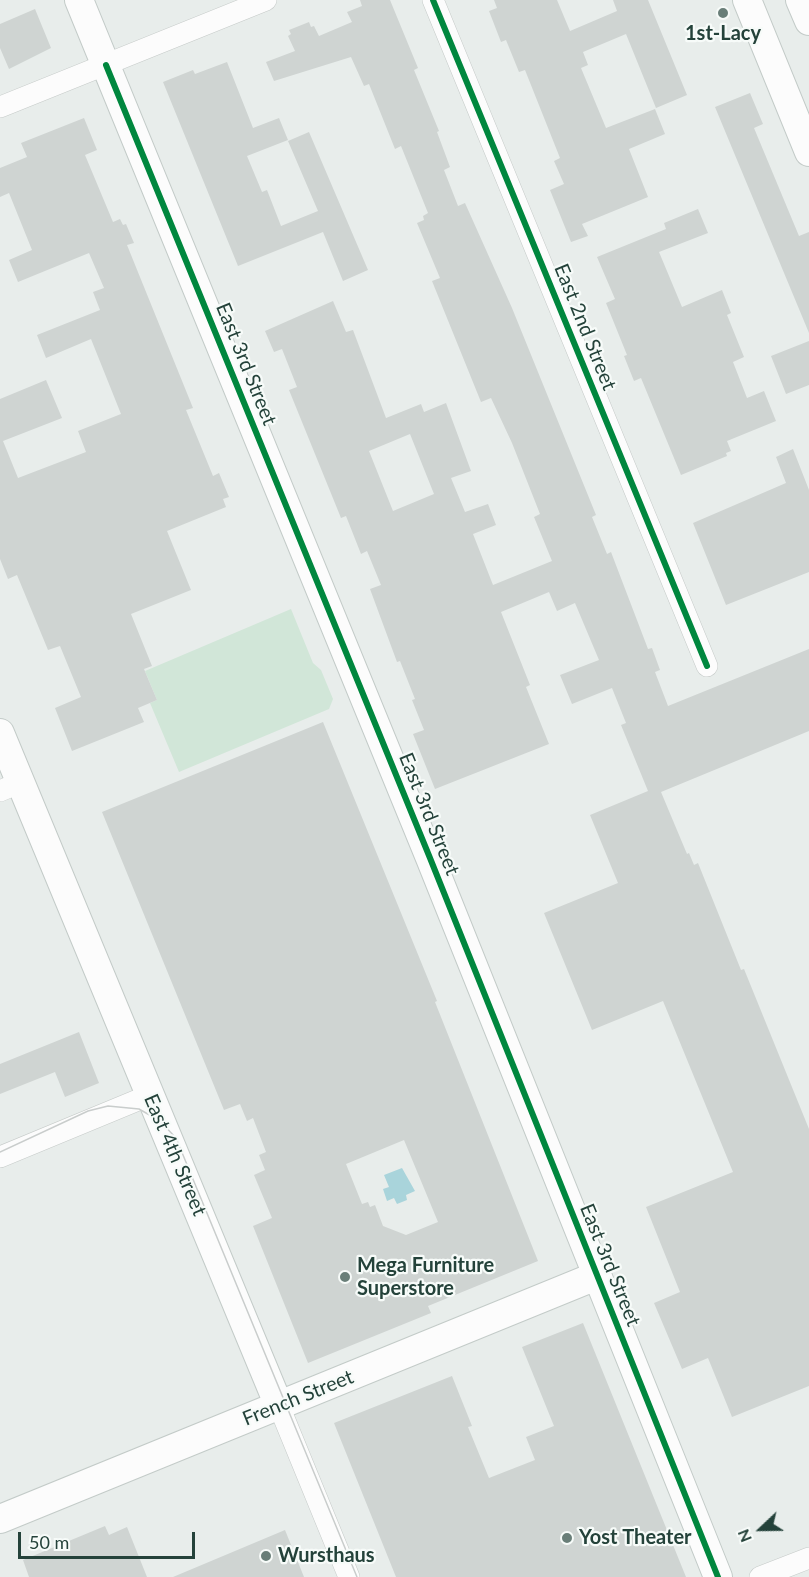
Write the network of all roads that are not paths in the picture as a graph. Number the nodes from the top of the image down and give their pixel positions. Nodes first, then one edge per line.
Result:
1 (80, 0) edge
2 (266, 0) edge
3 (433, 0) edge
4 (747, 0) edge
5 (800, 0) edge
6 (809, 21) edge
7 (106, 65) junction
8 (0, 107) edge
9 (809, 152) edge
10 (707, 666) dead end
11 (0, 733) edge
12 (10, 787) edge
13 (150, 1095) junction
14 (0, 1157) edge
15 (596, 1276) junction
16 (279, 1406) junction
17 (0, 1519) edge
18 (809, 1558) edge
19 (349, 1577) edge
20 (718, 1577) edge
21 (760, 1577) edge

1 - 7 street, East 3rd Street
2 - 7 street
3 - 10 street, East 2nd Street
4 - 9 street
5 - 6 street
7 - 8 street
7 - 15 street, East 3rd Street
11 - 12 street, East 4th Street
12 - 13 street, East 4th Street
13 - 14 street
13 - 16 street, East 4th Street
15 - 16 street, French Street
15 - 20 street, East 3rd Street
16 - 17 street, French Street
16 - 19 street, East 4th Street
18 - 21 street

